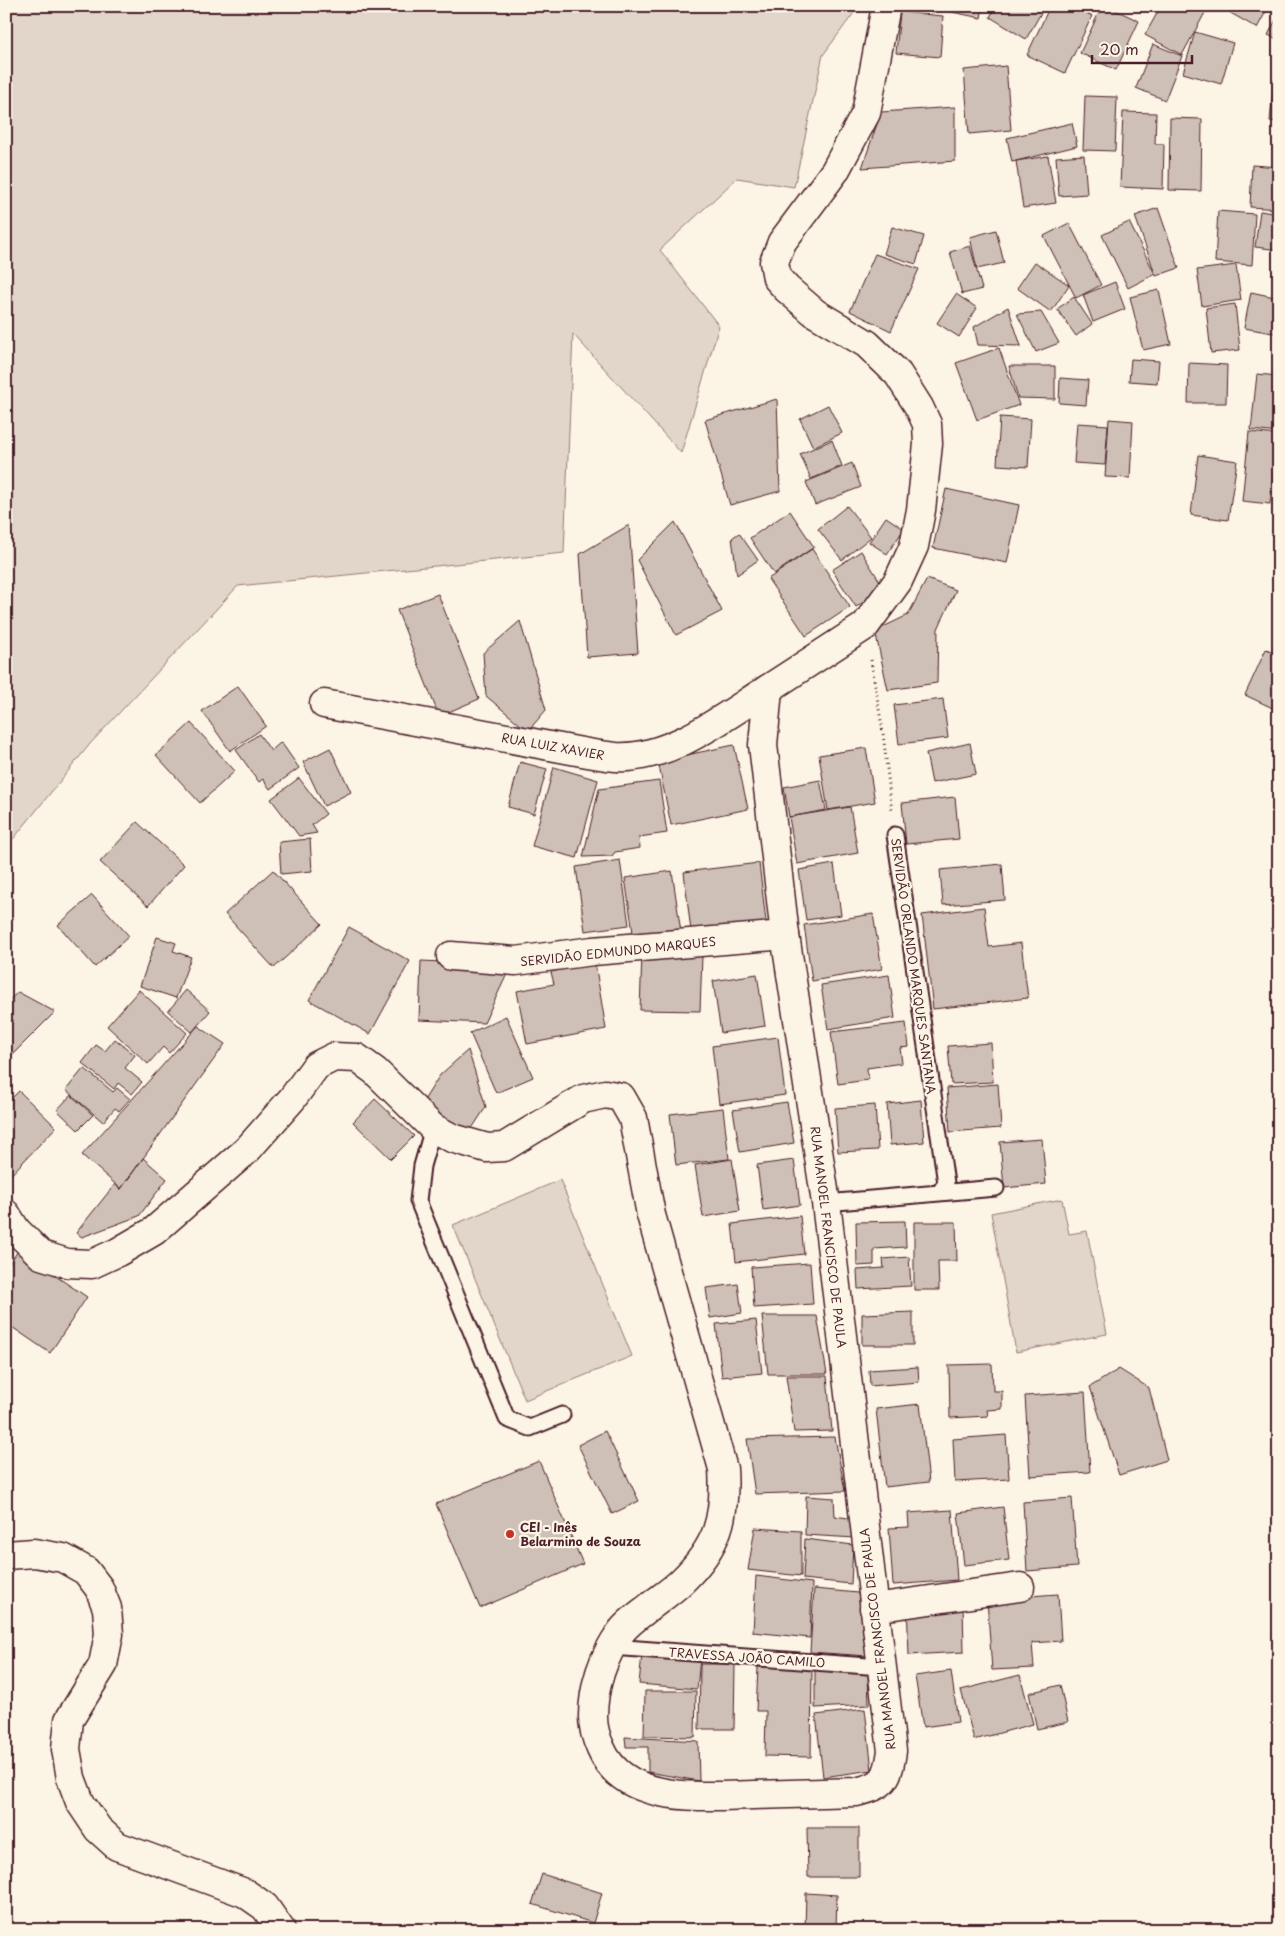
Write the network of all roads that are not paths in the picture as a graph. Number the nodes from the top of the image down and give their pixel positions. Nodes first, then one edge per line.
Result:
1 (886, 6) edge
2 (768, 689) junction
3 (324, 704) dead end
4 (895, 835) road end
5 (785, 935) junction
6 (451, 956) dead end
7 (433, 1128) junction
8 (996, 1188) dead end
9 (939, 1193) junction
10 (826, 1203) junction
11 (6, 1214) edge
12 (562, 1415) dead end
13 (6, 1555) edge
14 (1020, 1586) dead end
15 (874, 1608) junction
16 (612, 1647) junction
17 (881, 1667) junction
18 (281, 1930) edge

1 - 2 street
2 - 3 street, RUA LUIZ XAVIER
2 - 5 street, RUA MANOEL FRANCISCO DE PAULA
4 - 9 lane, SERVIDÃO ORLANDO MARQUES SANTANA
5 - 6 street, SERVIDÃO EDMUNDO MARQUES
5 - 10 street, RUA MANOEL FRANCISCO DE PAULA
7 - 11 street, RUA MANOEL FRANCISCO DE PAULA
7 - 12 lane
7 - 16 street, RUA MANOEL FRANCISCO DE PAULA
8 - 9 lane
9 - 10 lane
10 - 15 street, RUA MANOEL FRANCISCO DE PAULA
13 - 18 street
14 - 15 street
15 - 17 street, RUA MANOEL FRANCISCO DE PAULA
16 - 17 lane, TRAVESSA JOÃO CAMILO
16 - 17 street, RUA MANOEL FRANCISCO DE PAULA

